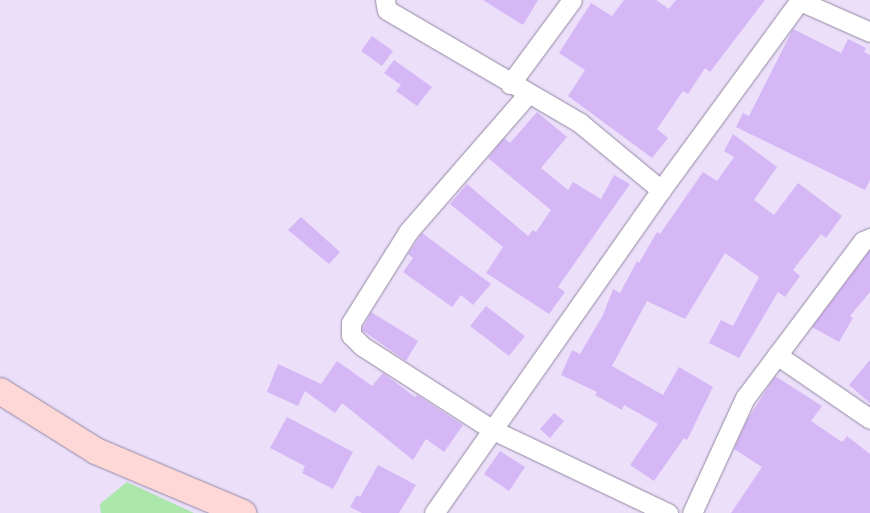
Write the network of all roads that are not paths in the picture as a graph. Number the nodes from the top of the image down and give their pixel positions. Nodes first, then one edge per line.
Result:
1 (385, 0) edge
2 (572, 0) edge
3 (800, 0) edge
4 (870, 32) edge
5 (510, 84) junction
6 (527, 94) junction
7 (661, 190) junction
8 (870, 238) edge
9 (777, 355) junction
10 (0, 391) edge
11 (870, 419) edge
12 (493, 430) junction
13 (244, 513) edge
14 (434, 513) edge
15 (668, 513) edge
16 (692, 513) edge

1 - 5 street
2 - 5 street
3 - 4 street
3 - 7 street
5 - 6 street
6 - 7 street
6 - 12 street
7 - 12 street
8 - 9 street
9 - 11 street
9 - 16 street
10 - 13 street
12 - 14 street
12 - 15 street

